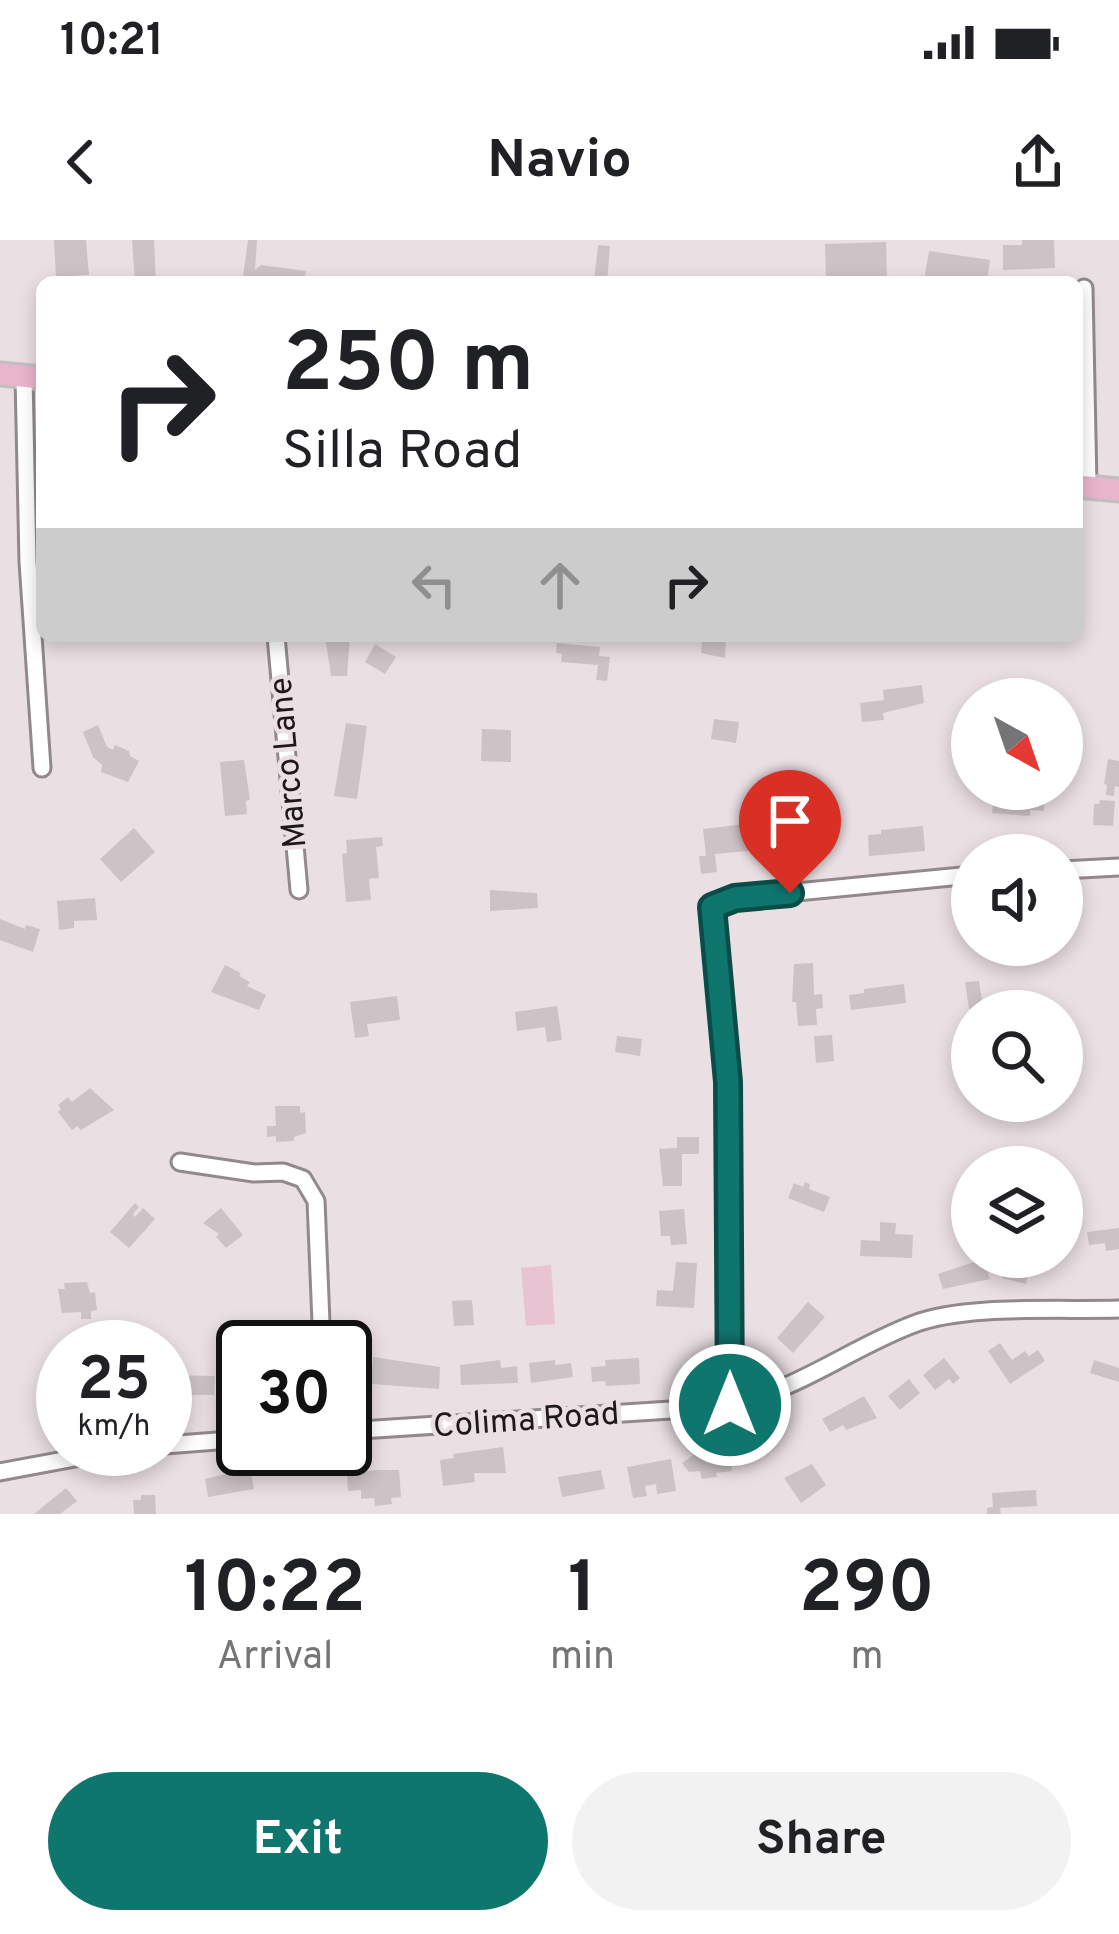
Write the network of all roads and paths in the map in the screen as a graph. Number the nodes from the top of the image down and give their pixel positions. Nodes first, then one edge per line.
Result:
1 (1084, 288) dead end
2 (0, 374) edge
3 (33, 377) edge
4 (1083, 388) edge
5 (1083, 487) edge
6 (1119, 490) edge
7 (277, 642) edge
8 (41, 768) dead end
9 (1119, 867) edge
10 (1083, 869) edge
11 (951, 877) edge
12 (299, 890) dead end
13 (180, 1162) dead end
14 (1119, 1309) edge
15 (321, 1320) edge
16 (730, 1405) junction
17 (372, 1429) edge
18 (36, 1465) edge
19 (0, 1472) edge

1 - 4 street
2 - 3 main road
3 - 8 street
5 - 6 main road
7 - 12 street, Marco Lane
9 - 10 street
11 - 16 street
13 - 15 street
14 - 16 street, Colima Road
16 - 17 street, Colima Road
18 - 19 street

